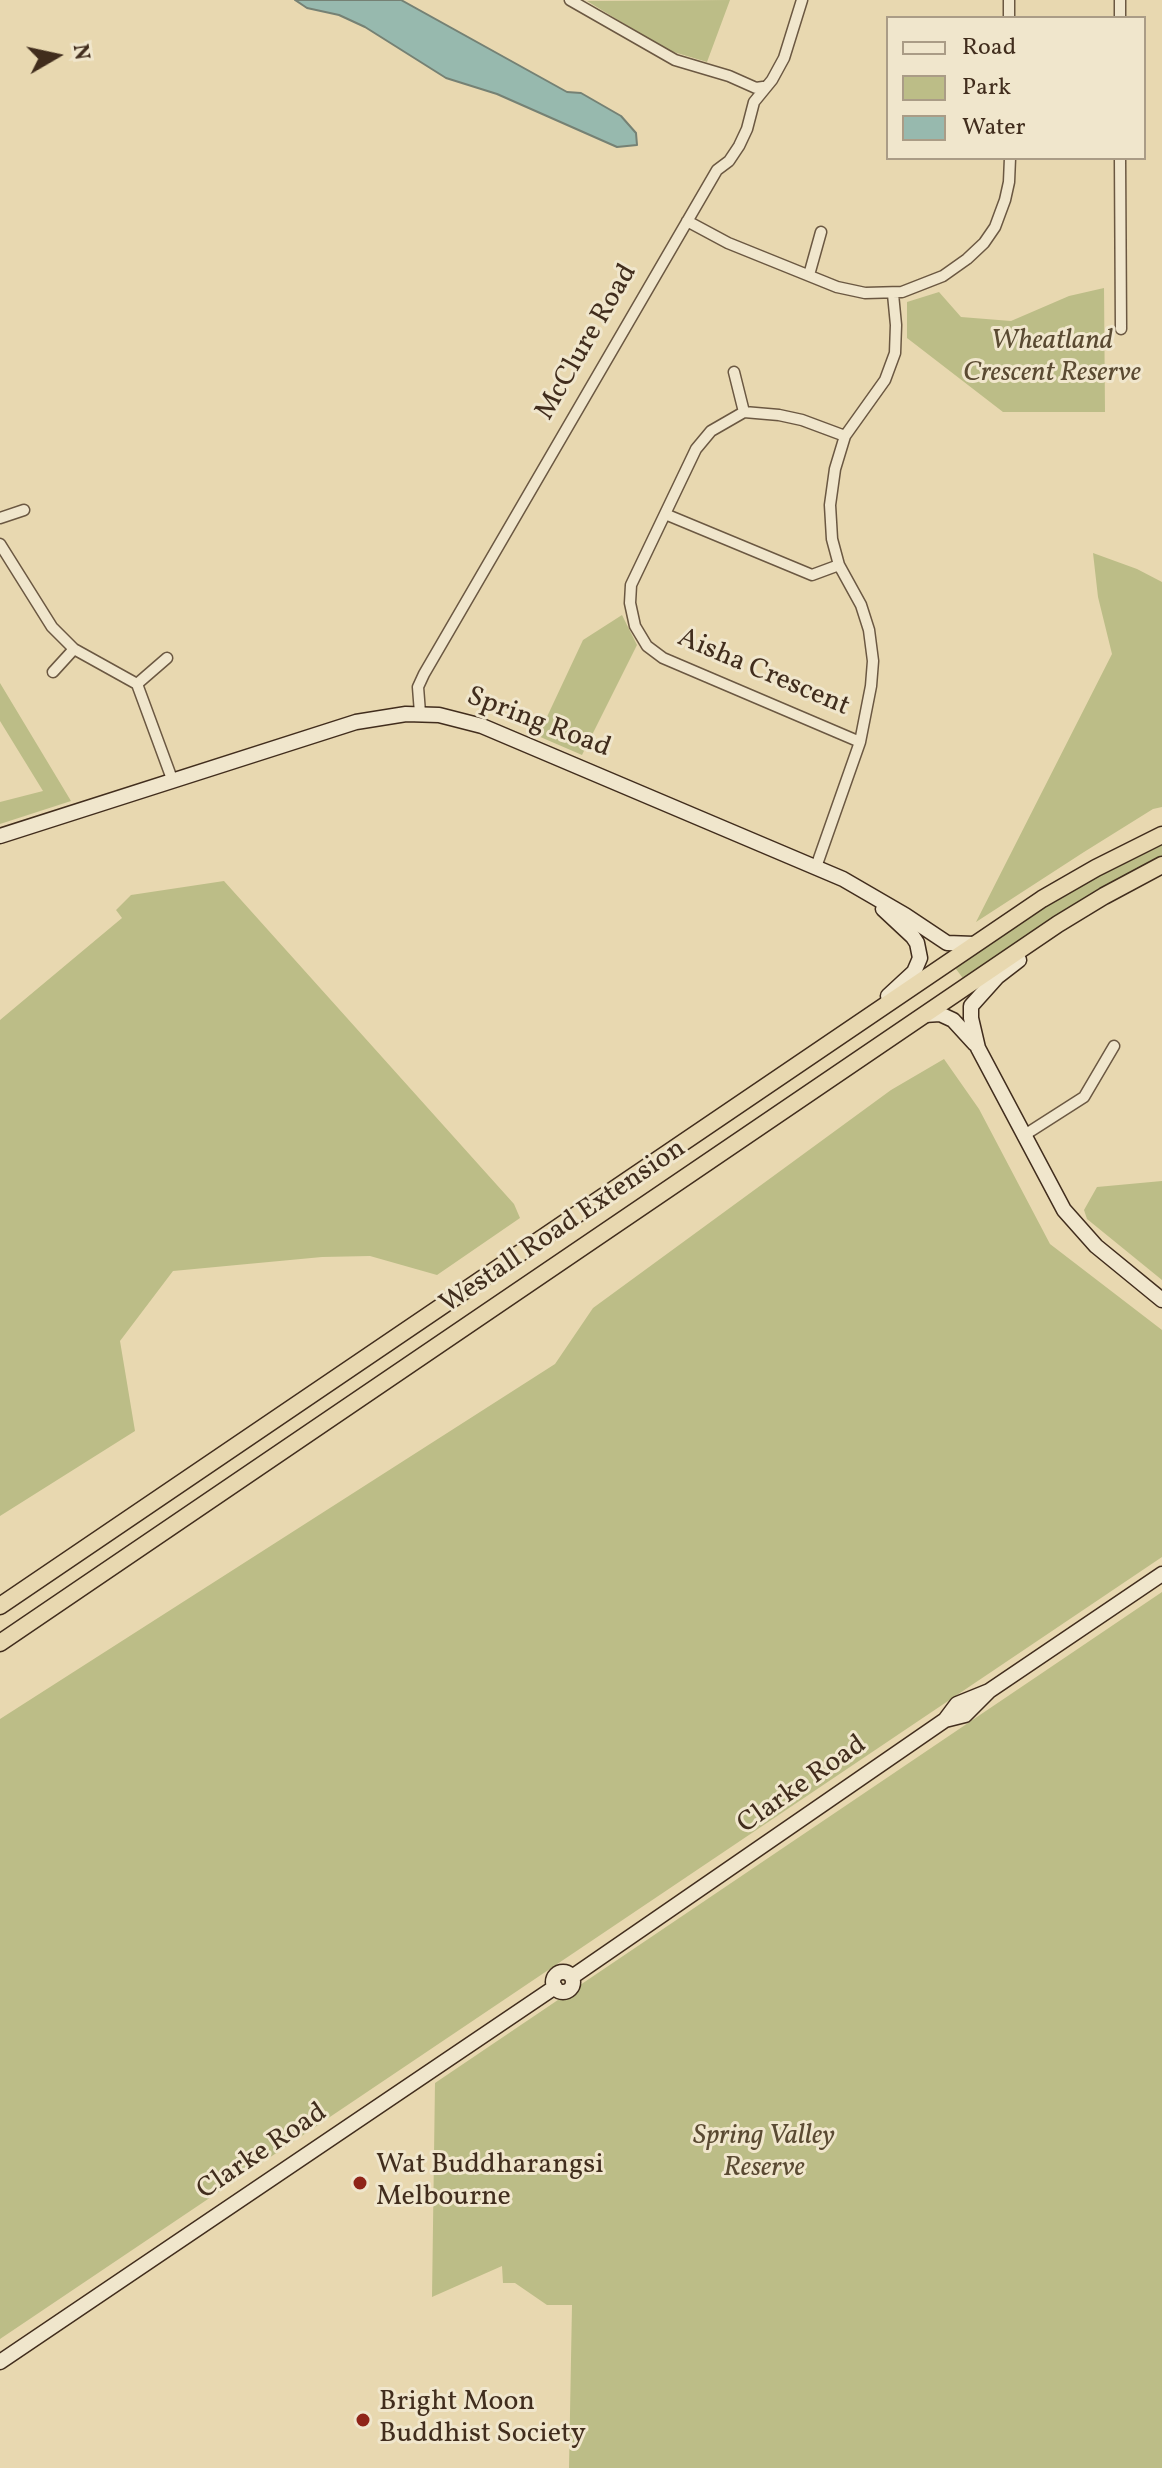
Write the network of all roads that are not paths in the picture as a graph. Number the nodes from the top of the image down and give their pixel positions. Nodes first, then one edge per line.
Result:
1 (570, 0) edge
2 (802, 0) edge
3 (763, 87) junction
4 (1010, 160) edge
5 (1120, 160) edge
6 (687, 221) junction
7 (821, 232) dead end
8 (809, 275) junction
9 (893, 294) junction
10 (1121, 329) dead end
11 (734, 372) dead end
12 (744, 412) junction
13 (845, 436) junction
14 (24, 510) dead end
15 (665, 514) junction
16 (0, 518) edge
17 (0, 544) edge
18 (839, 565) junction
19 (74, 649) junction
20 (167, 658) dead end
21 (53, 672) dead end
22 (137, 684) junction
23 (420, 713) junction
24 (860, 742) junction
25 (172, 779) junction
26 (1162, 835) edge
27 (0, 836) edge
28 (1162, 865) edge
29 (816, 867) junction
30 (862, 890) junction
31 (1104, 896) junction
32 (974, 944) junction
33 (924, 1015) junction
34 (833, 1040) junction
35 (1114, 1046) dead end
36 (978, 1048) junction
37 (1023, 1136) junction
38 (1162, 1300) edge
39 (1162, 1574) edge
40 (0, 1606) edge
41 (0, 1643) edge
42 (0, 2362) edge

1 - 3 street
2 - 3 street, McClure Road
3 - 6 street, McClure Road
4 - 9 street
5 - 10 street
6 - 8 street
6 - 23 street, McClure Road
7 - 8 street
8 - 9 street
9 - 13 street
11 - 12 street
12 - 13 street
12 - 15 street, Aisha Crescent
13 - 18 street
14 - 16 street
15 - 18 street
15 - 24 street, Aisha Crescent
17 - 19 street
18 - 24 street
19 - 21 street
19 - 22 street
20 - 22 street
22 - 25 street
23 - 25 main road, Spring Road
23 - 29 main road, Spring Road
24 - 29 street
25 - 27 main road, Spring Road
26 - 32 highway, Westall Road Extension
28 - 31 highway, Westall Road Extension
29 - 30 main road, Spring Road
30 - 32 main road, Spring Road
30 - 34 main road, Spring Road
31 - 33 highway, Westall Road Extension
31 - 36 main road
32 - 34 highway, Westall Road Extension
33 - 36 main road
33 - 41 highway, Westall Road Extension
34 - 40 highway, Westall Road Extension
35 - 37 street
36 - 37 main road
37 - 38 main road
39 - 42 main road, Clarke Road

